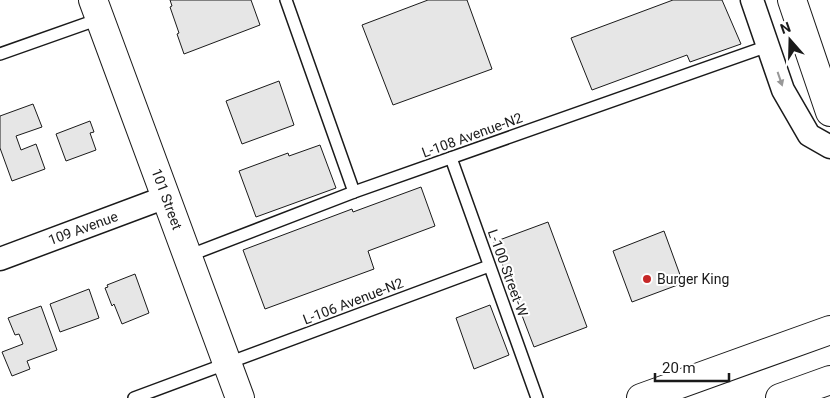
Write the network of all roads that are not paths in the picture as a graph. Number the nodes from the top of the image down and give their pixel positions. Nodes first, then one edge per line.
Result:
1 (286, 0) edge
2 (752, 0) edge
3 (792, 0) edge
4 (97, 9) edge
5 (768, 46) junction
6 (0, 54) edge
7 (830, 112) edge
8 (830, 148) edge
9 (451, 158) junction
10 (354, 192) junction
11 (166, 197) junction
12 (188, 256) junction
13 (0, 259) edge
14 (489, 266) junction
15 (830, 330) edge
16 (228, 365) junction
17 (830, 380) edge
18 (134, 398) edge
19 (240, 398) edge
20 (537, 398) edge
21 (641, 398) edge
22 (780, 398) edge

1 - 10 lane
2 - 5 street
3 - 7 street
4 - 6 lane
4 - 11 street, 101 Street
5 -> 8 street
5 - 9 lane, L-108 Avenue-N2
9 - 10 lane, L-108 Avenue-N2
9 - 14 lane, L-100 Street-W
10 - 12 lane, L-108 Avenue-N2
11 - 12 street, 101 Street
11 - 13 street, 109 Avenue
12 - 16 street, 101 Street
14 - 16 lane, L-106 Avenue-N2
14 - 20 lane, L-100 Street-W
15 - 21 street
16 - 18 lane, L-106 Avenue-N2
16 - 19 street, 101 Street
17 - 22 street

